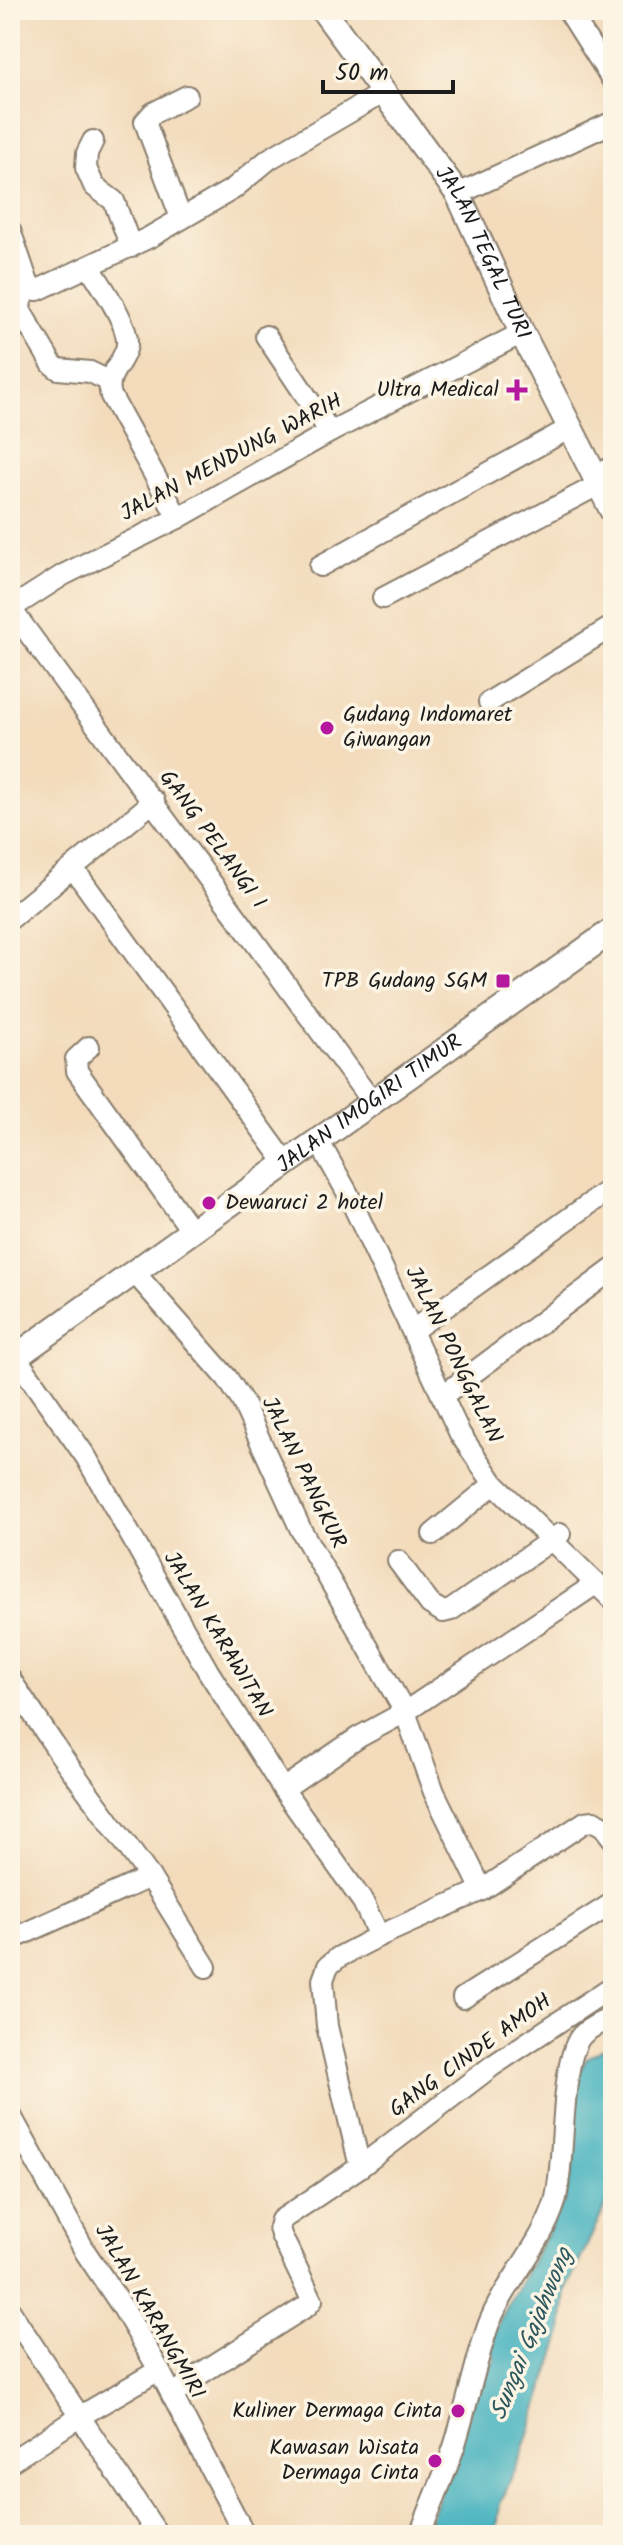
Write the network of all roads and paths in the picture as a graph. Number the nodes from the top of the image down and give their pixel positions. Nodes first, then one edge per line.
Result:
1 (323, 10) edge
2 (568, 10) edge
3 (613, 81) edge
4 (384, 92) junction
5 (187, 96) dead end
6 (613, 122) edge
7 (93, 141) dead end
8 (458, 194) junction
9 (181, 218) junction
10 (10, 230) edge
11 (131, 247) junction
12 (90, 267) junction
13 (29, 286) junction
14 (522, 333) junction
15 (266, 336) dead end
16 (109, 381) junction
17 (570, 428) junction
18 (330, 432) junction
19 (602, 476) edge
20 (613, 512) edge
21 (178, 518) junction
22 (320, 566) dead end
23 (383, 598) dead end
24 (11, 609) edge
25 (613, 626) edge
26 (489, 702) dead end
27 (154, 801) junction
28 (73, 868) junction
29 (10, 919) edge
30 (613, 930) edge
31 (89, 1047) dead end
32 (372, 1102) junction
33 (318, 1140) junction
34 (286, 1163) junction
35 (613, 1187) edge
36 (191, 1230) junction
37 (613, 1269) edge
38 (134, 1272) junction
39 (413, 1330) junction
40 (13, 1358) edge
41 (442, 1396) junction
42 (494, 1484) junction
43 (433, 1534) dead end
44 (556, 1537) junction
45 (398, 1561) dead end
46 (597, 1583) junction
47 (613, 1600) edge
48 (10, 1679) edge
49 (405, 1712) junction
50 (283, 1789) junction
51 (613, 1839) edge
52 (150, 1877) junction
53 (482, 1890) junction
54 (613, 1903) edge
55 (379, 1936) junction
56 (10, 1940) edge
57 (206, 1967) dead end
58 (613, 1986) edge
59 (463, 1998) dead end
60 (613, 2016) edge
61 (10, 2114) edge
62 (360, 2167) junction
63 (10, 2311) edge
64 (159, 2370) junction
65 (172, 2396) junction
66 (79, 2417) junction
67 (10, 2462) edge
68 (417, 2534) edge
69 (158, 2535) edge
70 (245, 2535) edge

1 - 4 main road, JALAN TEGAL TURI
2 - 3 street
4 - 8 main road, JALAN TEGAL TURI
4 - 9 street
5 - 9 street
6 - 8 street
7 - 11 street
8 - 14 main road, JALAN TEGAL TURI
9 - 11 street
10 - 13 street
11 - 12 street
12 - 13 street
12 - 16 street
13 - 16 street
14 - 17 main road, JALAN TEGAL TURI
14 - 18 street, JALAN MENDUNG WARIH
15 - 18 street
16 - 21 street
17 - 19 main road, JALAN TEGAL TURI
17 - 22 street
18 - 21 street, JALAN MENDUNG WARIH
19 - 20 main road, JALAN TEGAL TURI
19 - 23 street
21 - 24 street, JALAN MENDUNG WARIH
24 - 27 street, GANG PELANGI I
25 - 26 street
27 - 28 street
27 - 32 street, GANG PELANGI I
28 - 29 street
28 - 34 street
30 - 32 main road, JALAN IMOGIRI TIMUR
31 - 36 street
32 - 33 main road, JALAN IMOGIRI TIMUR
33 - 34 main road, JALAN IMOGIRI TIMUR
33 - 39 street, JALAN PONGGALAN
34 - 36 main road, JALAN IMOGIRI TIMUR
35 - 39 street
36 - 38 main road, JALAN IMOGIRI TIMUR
37 - 41 street
38 - 40 main road, JALAN IMOGIRI TIMUR
38 - 49 street, JALAN PANGKUR
39 - 41 street, JALAN PONGGALAN
40 - 50 street, JALAN KARAWITAN
41 - 42 street, JALAN PONGGALAN
42 - 43 street
42 - 44 street, JALAN PONGGALAN
44 - 45 street
44 - 46 street, JALAN PONGGALAN
46 - 47 street, JALAN PONGGALAN
46 - 49 street
48 - 52 street
49 - 50 street
49 - 53 street, JALAN PANGKUR
50 - 55 street, JALAN KARAWITAN
51 - 53 street
52 - 56 street
52 - 57 street
53 - 55 street
54 - 59 street
55 - 62 street
58 - 62 street, GANG CINDE AMOH
60 - 68 street
61 - 64 street, JALAN KARANGMIRI
62 - 65 street, GANG CINDE AMOH
63 - 66 street
64 - 65 street, JALAN KARANGMIRI
64 - 66 street
65 - 70 street, JALAN KARANGMIRI
66 - 67 street
66 - 69 street

